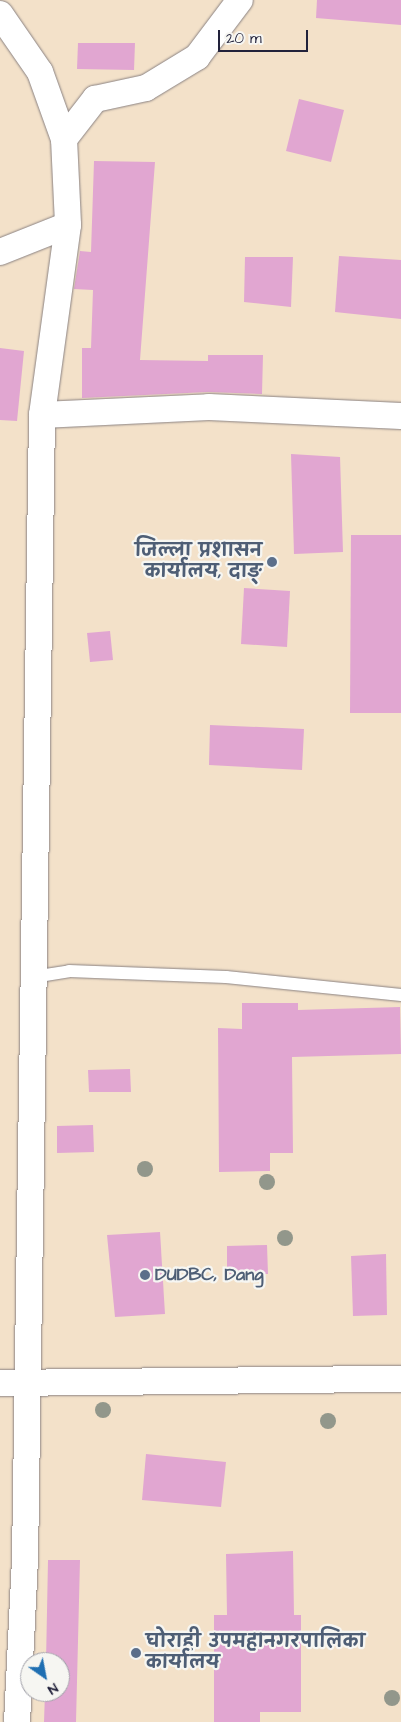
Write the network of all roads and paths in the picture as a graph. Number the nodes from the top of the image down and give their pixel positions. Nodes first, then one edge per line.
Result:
1 (240, 0) edge
2 (0, 14) edge
3 (64, 139) junction
4 (68, 226) junction
5 (0, 252) edge
6 (42, 414) junction
7 (401, 416) edge
8 (33, 976) junction
9 (401, 994) edge
10 (401, 1379) edge
11 (12, 1384) edge
12 (17, 1722) edge

1 - 3 street
2 - 3 street
3 - 4 street
4 - 5 street
4 - 6 street
6 - 7 street
6 - 8 street
8 - 9 lane
8 - 11 street
10 - 11 street
11 - 12 street

